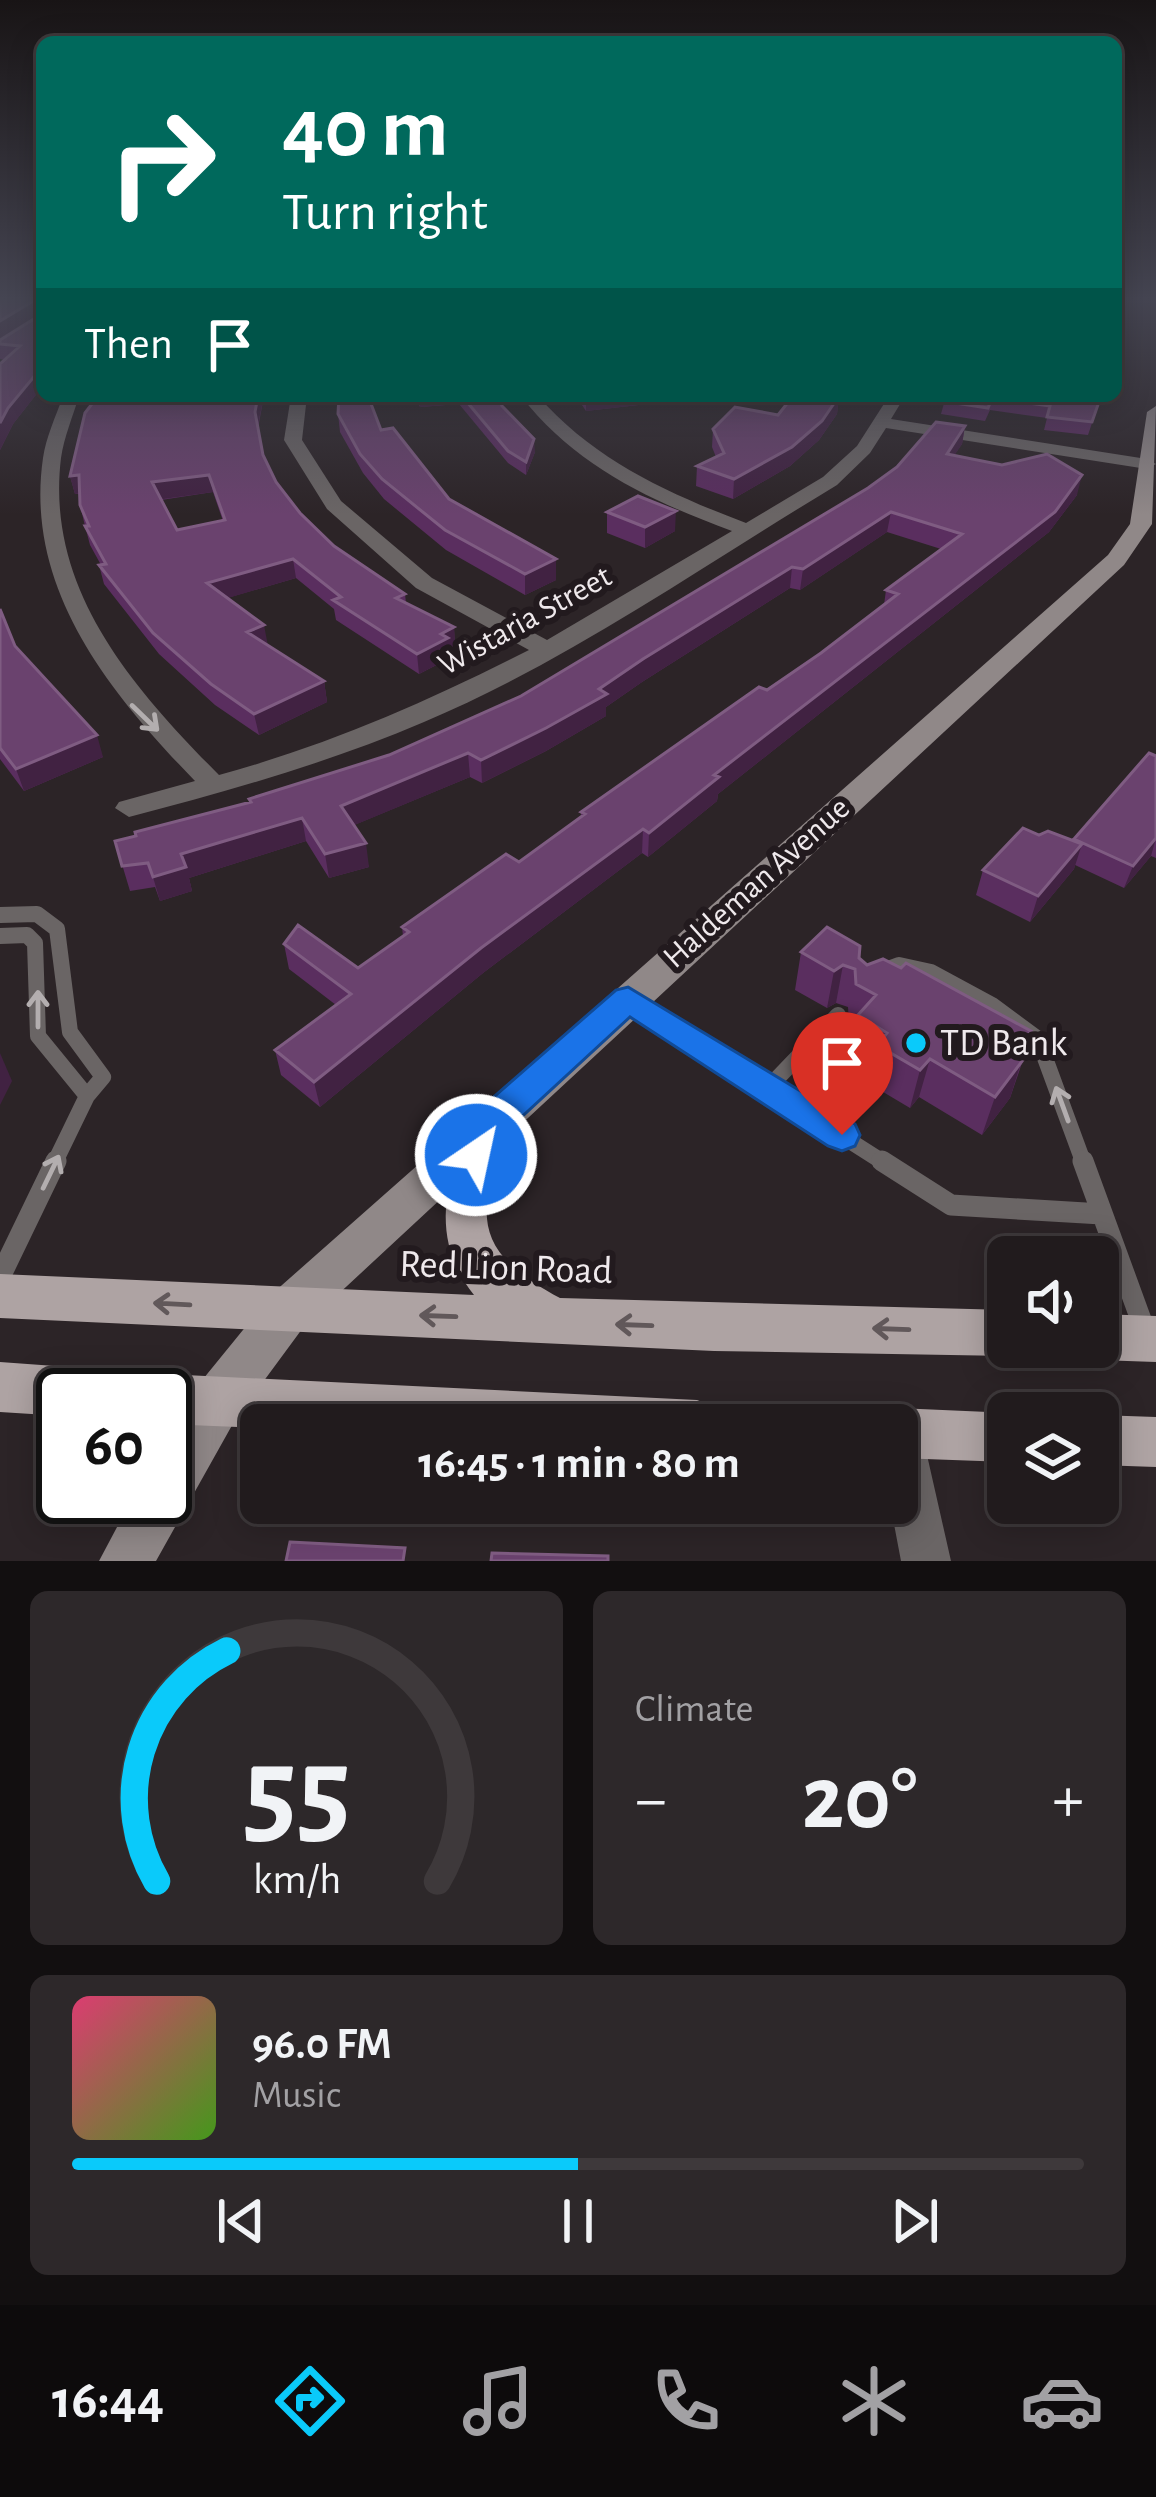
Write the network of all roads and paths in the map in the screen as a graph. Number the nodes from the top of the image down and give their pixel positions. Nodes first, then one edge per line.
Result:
1 (67, 402) edge
2 (298, 402) edge
3 (534, 402) edge
4 (893, 402) edge
5 (1156, 412) edge
6 (881, 422) junction
7 (1154, 437) edge
8 (1147, 464) junction
9 (1150, 512) edge
10 (749, 531) junction
11 (547, 650) junction
12 (215, 786) junction
13 (129, 808) dead end
14 (0, 915) edge
15 (0, 936) edge
16 (863, 989) edge
17 (628, 999) junction
18 (838, 1015) dead end
19 (768, 1088) junction
20 (88, 1096) junction
21 (487, 1126) junction
22 (1102, 1214) junction
23 (0, 1277) edge
24 (0, 1295) edge
25 (289, 1310) junction
26 (555, 1322) junction
27 (987, 1332) edge
28 (1119, 1338) edge
29 (1152, 1339) edge
30 (0, 1387) edge
31 (36, 1390) edge
32 (192, 1401) edge
33 (217, 1402) junction
34 (259, 1404) edge
35 (918, 1434) edge
36 (987, 1436) edge
37 (1119, 1441) edge
38 (1156, 1442) edge
39 (192, 1446) edge
40 (148, 1524) edge
41 (918, 1524) edge
42 (126, 1561) edge
43 (926, 1561) edge

1 -> 12 street
2 - 11 street
3 - 10 street
4 - 6 street, Wistaria Street
5 - 7 main road, Haldeman Avenue
6 - 8 street
6 - 10 street, Wistaria Street
7 - 8 main road, Haldeman Avenue
8 - 9 main road, Haldeman Avenue
9 - 17 main road, Haldeman Avenue
10 - 11 street, Wistaria Street
11 - 12 street, Wistaria Street
12 - 13 street, Wistaria Street
14 - 20 lane
20 -> 15 lane
22 -> 16 lane
17 - 19 lane
17 - 21 main road, Haldeman Avenue
18 - 19 lane
19 - 22 lane
23 -> 20 lane
21 - 25 main road, Haldeman Avenue
21 - 26 main road
22 - 29 lane
25 -> 24 main road, Red Lion Road
26 -> 25 main road, Red Lion Road
25 - 33 main road, Haldeman Avenue
27 -> 26 main road, Red Lion Road
28 - 29 main road
30 - 31 main road
32 - 33 main road
33 - 34 main road
33 - 39 main road, Haldeman Avenue
35 - 36 main road
37 - 38 main road
40 - 42 main road, Haldeman Avenue
41 - 43 street

